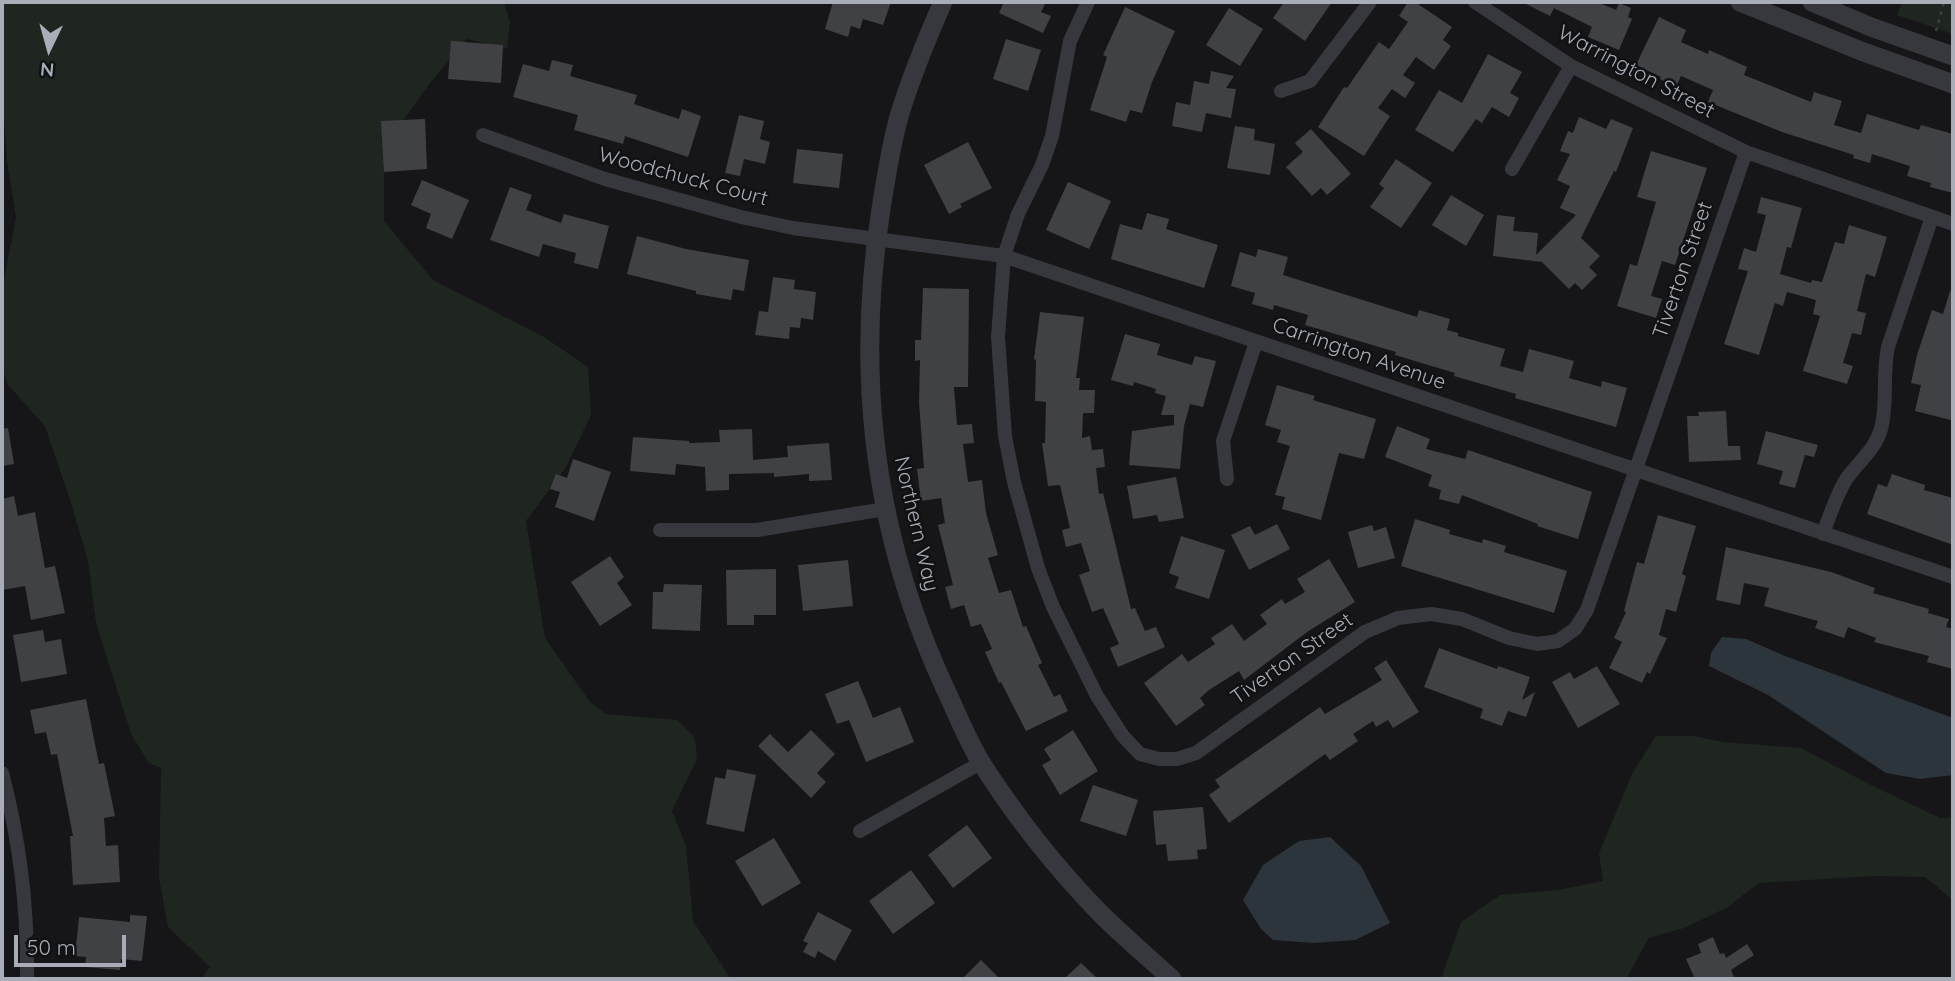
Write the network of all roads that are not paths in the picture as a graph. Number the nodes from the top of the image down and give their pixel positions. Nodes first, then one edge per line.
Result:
1 (943, 2) edge
2 (1088, 2) edge
3 (1370, 2) edge
4 (1475, 2) edge
5 (1740, 2) edge
6 (1812, 2) edge
7 (1953, 56) edge
8 (1571, 66) junction
9 (1953, 84) edge
10 (1281, 91) dead end
11 (483, 135) dead end
12 (1746, 152) junction
13 (1512, 169) dead end
14 (1932, 217) junction
15 (1953, 224) edge
16 (876, 239) junction
17 (1004, 256) junction
18 (1256, 342) junction
19 (1636, 470) junction
20 (1227, 479) dead end
21 (885, 509) junction
22 (660, 530) dead end
23 (1823, 534) junction
24 (1953, 577) edge
25 (982, 762) junction
26 (2, 773) edge
27 (860, 831) dead end
28 (27, 979) edge
29 (1172, 979) edge

1 - 16 street, Northern Way
2 - 17 street
3 - 10 street
4 - 8 street, Warrington Street
5 - 9 street
6 - 7 street
8 - 12 street, Warrington Street
8 - 13 street
11 - 16 street, Woodchuck Court
12 - 14 street, Warrington Street
12 - 19 street, Tiverton Street
14 - 15 street, Warrington Street
14 - 23 street
16 - 17 street, Carrington Avenue
16 - 21 street, Northern Way
17 - 18 street, Carrington Avenue
17 - 19 street, Tiverton Street
18 - 19 street, Carrington Avenue
18 - 20 street
19 - 23 street, Carrington Avenue
21 - 22 street
21 - 25 street, Northern Way
23 - 24 street, Carrington Avenue
25 - 27 street
25 - 29 street, Northern Way
26 - 28 street

